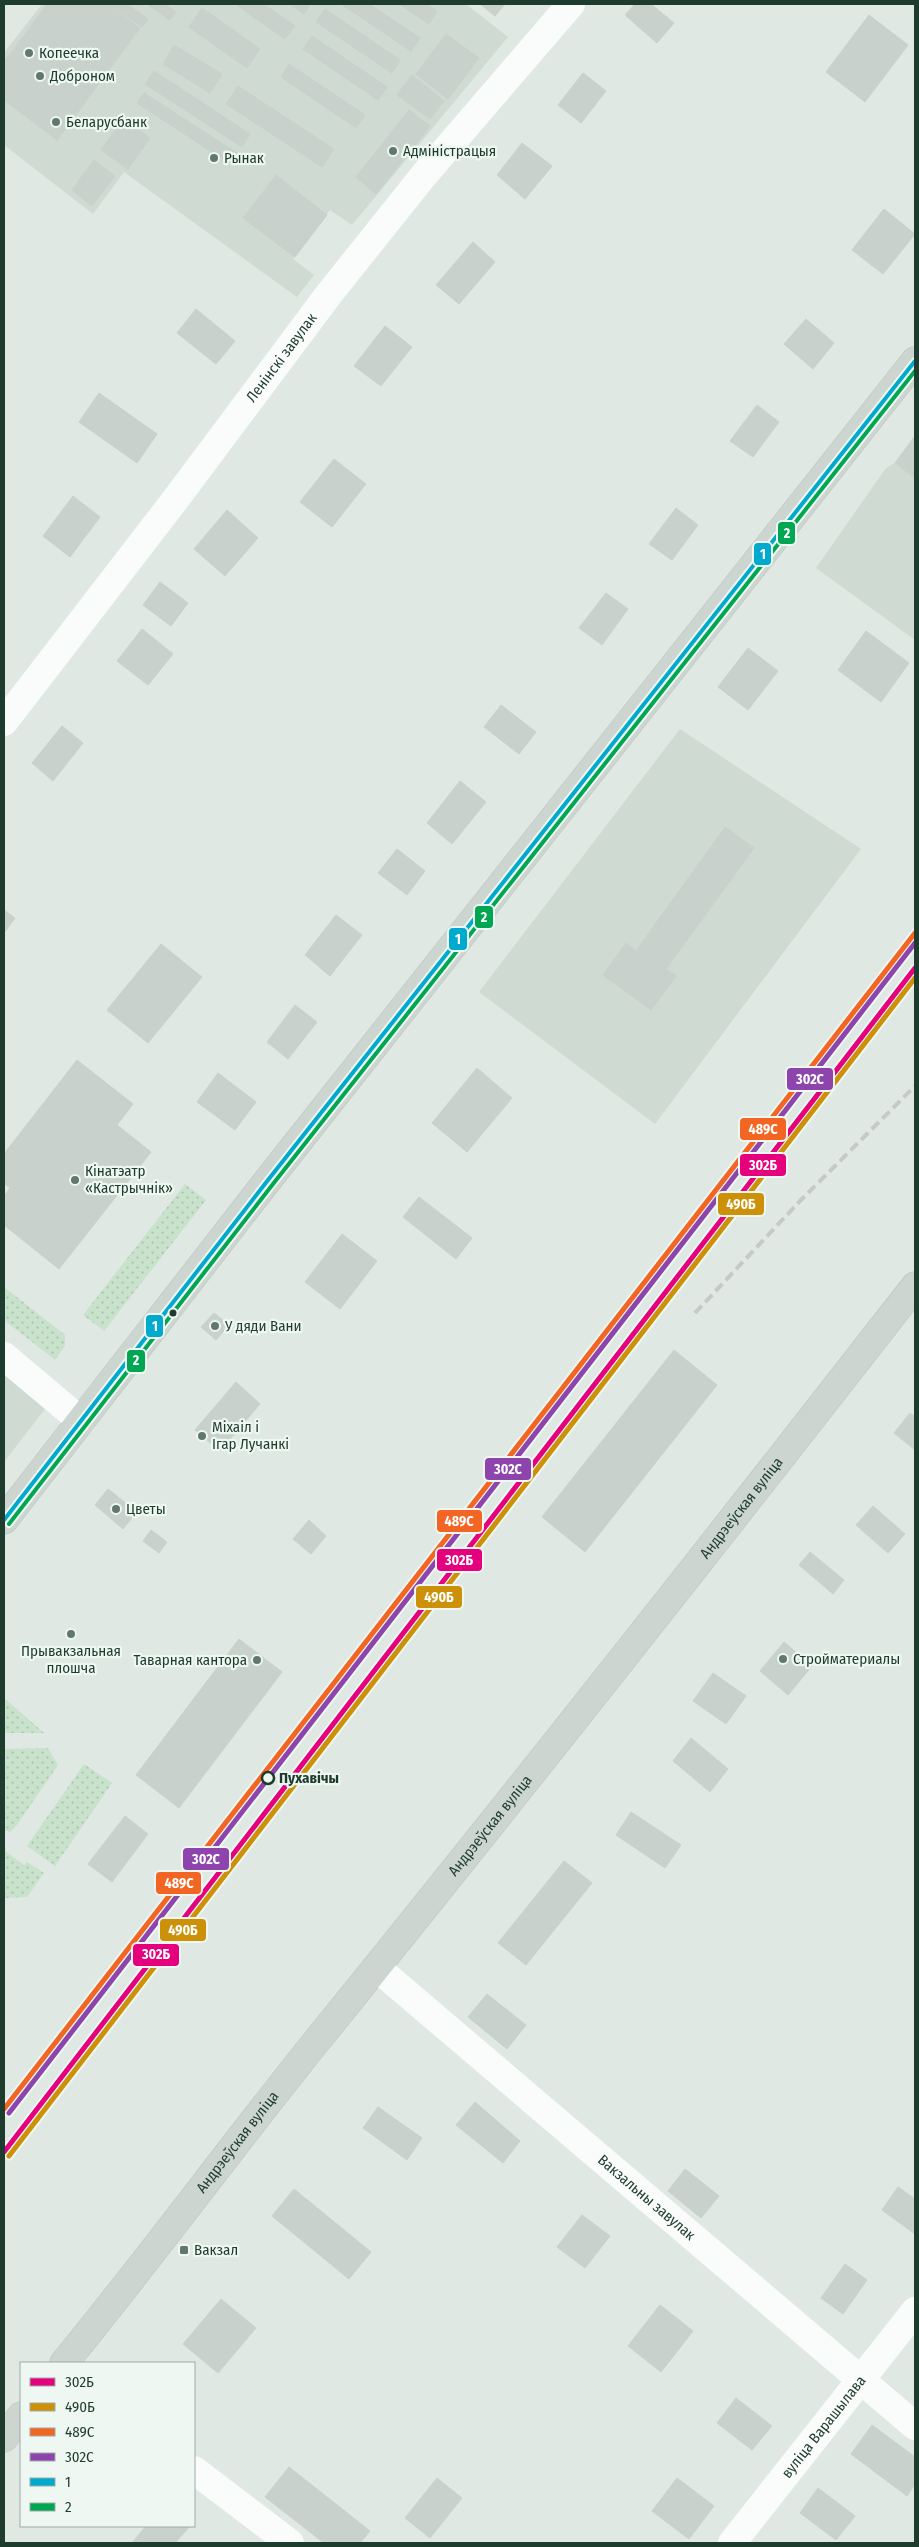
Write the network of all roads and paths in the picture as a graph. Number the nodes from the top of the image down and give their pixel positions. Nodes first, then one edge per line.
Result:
1 (571, 4) edge
2 (915, 361) edge
3 (4, 722) edge
4 (915, 1286) edge
5 (4, 1356) edge
6 (81, 1421) junction
7 (4, 1520) edge
8 (377, 1968) junction
9 (915, 2311) edge
10 (65, 2362) edge
11 (861, 2380) junction
12 (20, 2417) edge
13 (915, 2426) edge
14 (4, 2438) edge
15 (195, 2471) edge
16 (290, 2543) edge
17 (732, 2543) edge

1 - 3 street, Ленінскі завулак
2 - 6 main road
4 - 8 main road, Андрэеўская вуліца
5 - 6 street
6 - 7 main road
8 - 10 main road, Андрэеўская вуліца
8 - 11 street, Вакзальны завулак
9 - 11 street, вуліца Варашылава
11 - 13 street, Вакзальны завулак
11 - 17 street, вуліца Варашылава
12 - 14 main road
15 - 16 street

